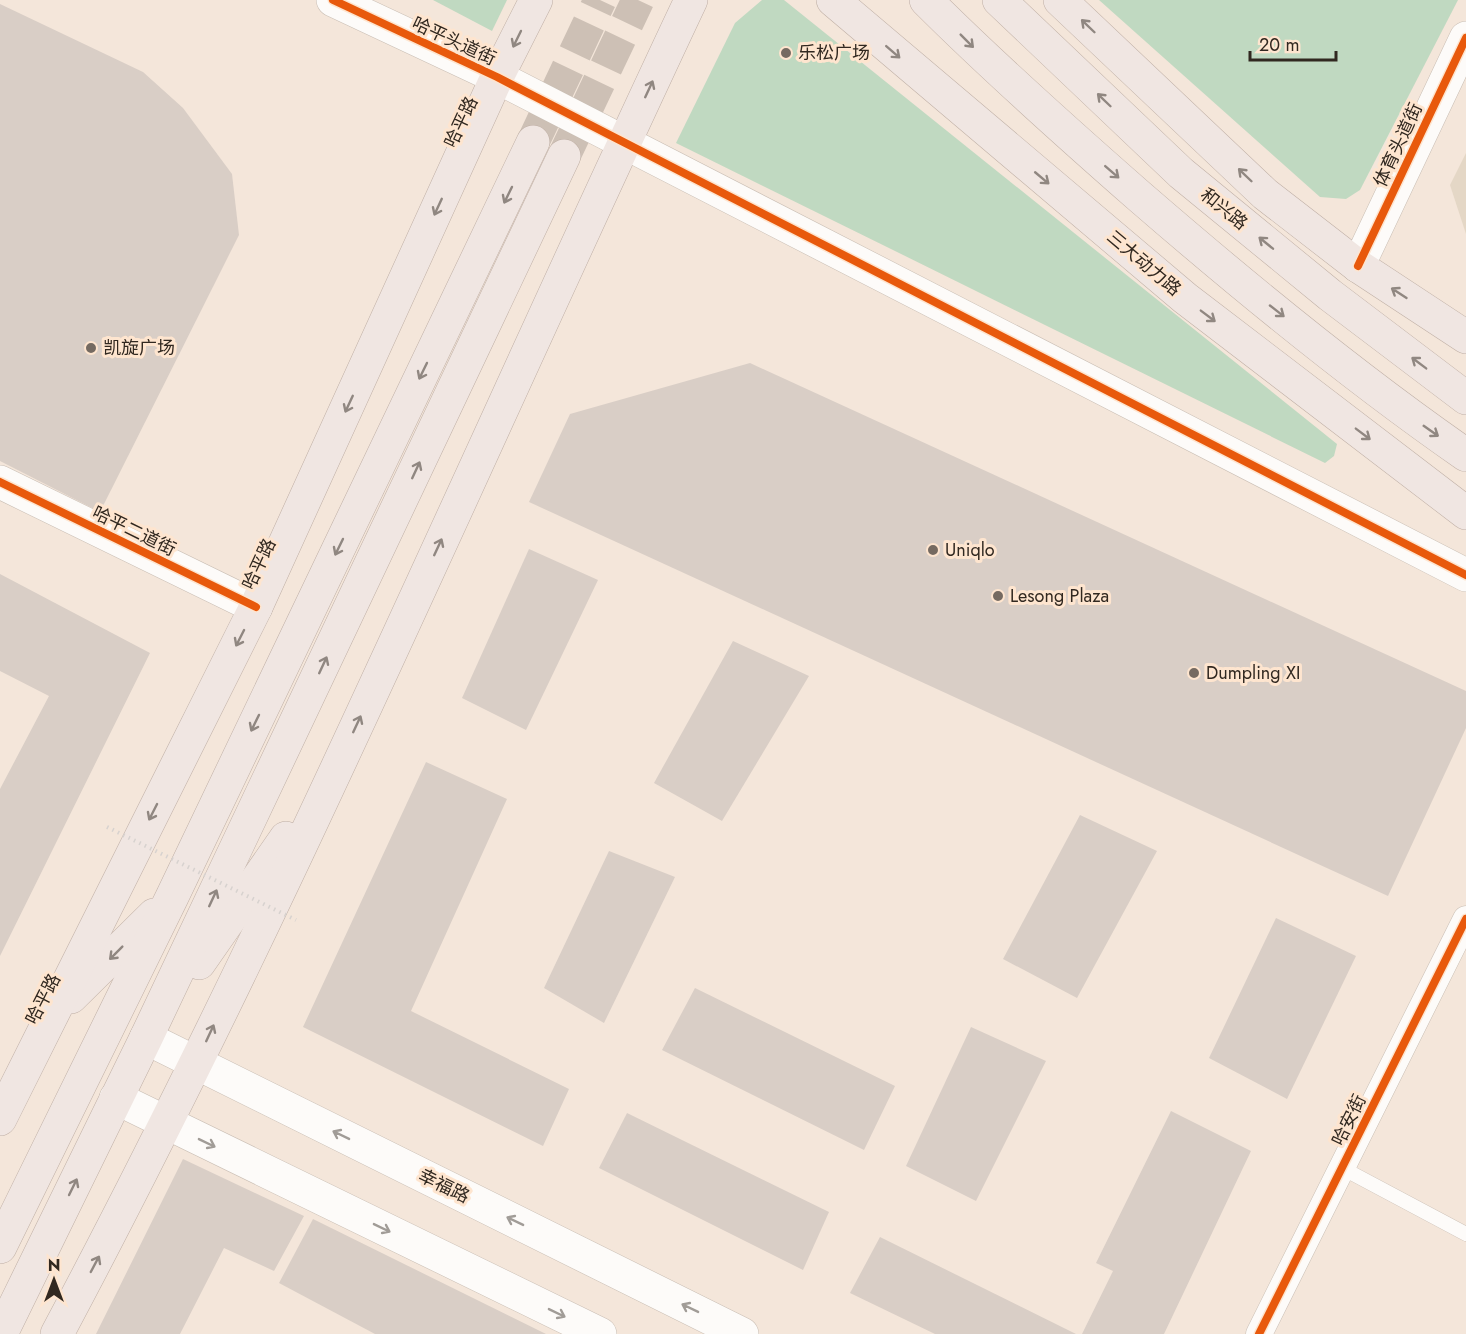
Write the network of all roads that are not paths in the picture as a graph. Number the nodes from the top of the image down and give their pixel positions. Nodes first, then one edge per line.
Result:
1 (333, 0) edge
2 (536, 0) edge
3 (691, 0) edge
4 (833, 0) edge
5 (926, 0) edge
6 (999, 0) edge
7 (1060, 0) edge
8 (1466, 38) edge
9 (497, 77) junction
10 (533, 142) tunnel mouth
11 (624, 142) junction
12 (564, 156) tunnel mouth
13 (1358, 266) junction
14 (1466, 337) edge
15 (1466, 398) edge
16 (1466, 455) edge
17 (0, 482) edge
18 (1466, 513) edge
19 (1466, 575) edge
20 (256, 607) junction
21 (340, 761) junction
22 (172, 897) junction
23 (1466, 919) edge
24 (51, 1018) junction
25 (146, 1038) junction
26 (196, 1063) junction
27 (116, 1098) junction
28 (0, 1119) edge
29 (167, 1123) junction
30 (1342, 1168) junction
31 (1466, 1234) edge
32 (0, 1247) edge
33 (1, 1334) edge
34 (57, 1334) edge
35 (600, 1334) edge
36 (742, 1334) edge
37 (1259, 1334) edge

1 - 9 street, 哈平头道街
2 -> 9 highway, 哈平路
11 -> 3 highway
4 -> 18 highway, 三大动力路
5 -> 16 highway
15 -> 6 highway, 和兴路
13 -> 7 highway
8 - 13 street, 体育头道街
9 - 11 street, 哈平头道街
9 -> 20 highway, 哈平路
10 -> 22 highway
11 - 19 street, 哈平头道街
21 -> 11 highway
25 -> 12 highway
14 -> 13 highway
17 - 20 street, 哈平二道街
20 -> 24 highway, 哈平路
21 - 25 highway
26 -> 21 highway
22 -> 24 highway
22 - 32 highway
23 - 30 street, 哈安街
24 - 28 highway, 哈平路
25 - 26 street, 幸福路
25 - 27 highway
26 - 29 highway
36 -> 26 street, 幸福路
27 - 29 street
33 -> 27 highway
34 -> 29 highway
29 -> 35 street
30 - 31 lane
30 - 37 street, 哈安街

